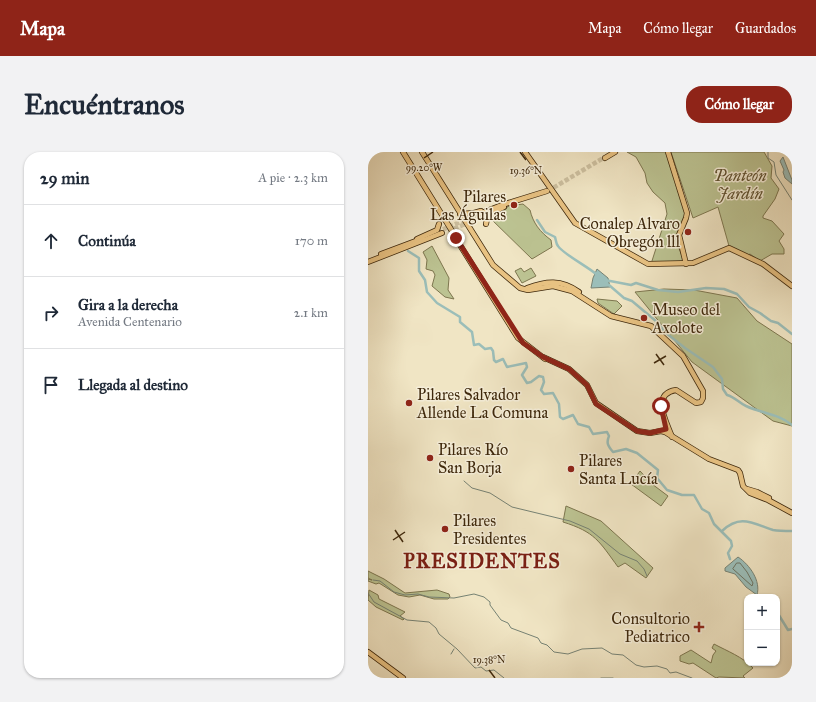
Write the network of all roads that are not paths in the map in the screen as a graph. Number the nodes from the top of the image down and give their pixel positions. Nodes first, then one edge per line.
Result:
1 (403, 152) edge
2 (422, 152) edge
3 (525, 152) edge
4 (615, 152) edge
5 (669, 152) edge
6 (605, 158) tunnel mouth
7 (549, 191) junction
8 (505, 205) junction
9 (460, 214) junction
10 (481, 216) tunnel mouth
11 (439, 224) dead end
12 (486, 224) dead end
13 (437, 231) junction
14 (450, 232) tunnel mouth
15 (443, 233) junction
16 (455, 236) junction
17 (413, 243) junction
18 (368, 262) edge
19 (687, 262) junction
20 (508, 276) junction
21 (792, 286) edge
22 (524, 288) junction
23 (533, 289) junction
24 (630, 320) junction
25 (520, 339) junction
26 (661, 406) junction
27 (662, 414) junction
28 (663, 431) junction
29 (673, 437) junction
30 (792, 512) edge
31 (368, 652) edge
32 (403, 678) edge

1 - 16 main road
2 - 9 main road
3 - 7 main road
4 - 6 main road
5 - 19 main road
7 - 8 main road
7 - 19 main road
8 - 9 main road
8 - 10 main road
8 - 12 main road
9 - 20 main road
11 - 13 main road
13 - 15 main road
13 - 17 main road
14 - 15 main road
15 - 17 main road
16 - 25 main road
16 - 25 main road
17 - 18 main road
19 - 21 main road
20 - 22 main road
20 - 23 main road
22 - 23 main road
22 - 24 main road
23 - 24 main road
24 - 26 main road
25 - 28 main road
26 - 27 main road
26 - 29 main road
27 - 28 main road
27 - 29 main road
28 - 29 main road
29 - 30 main road
31 - 32 main road

